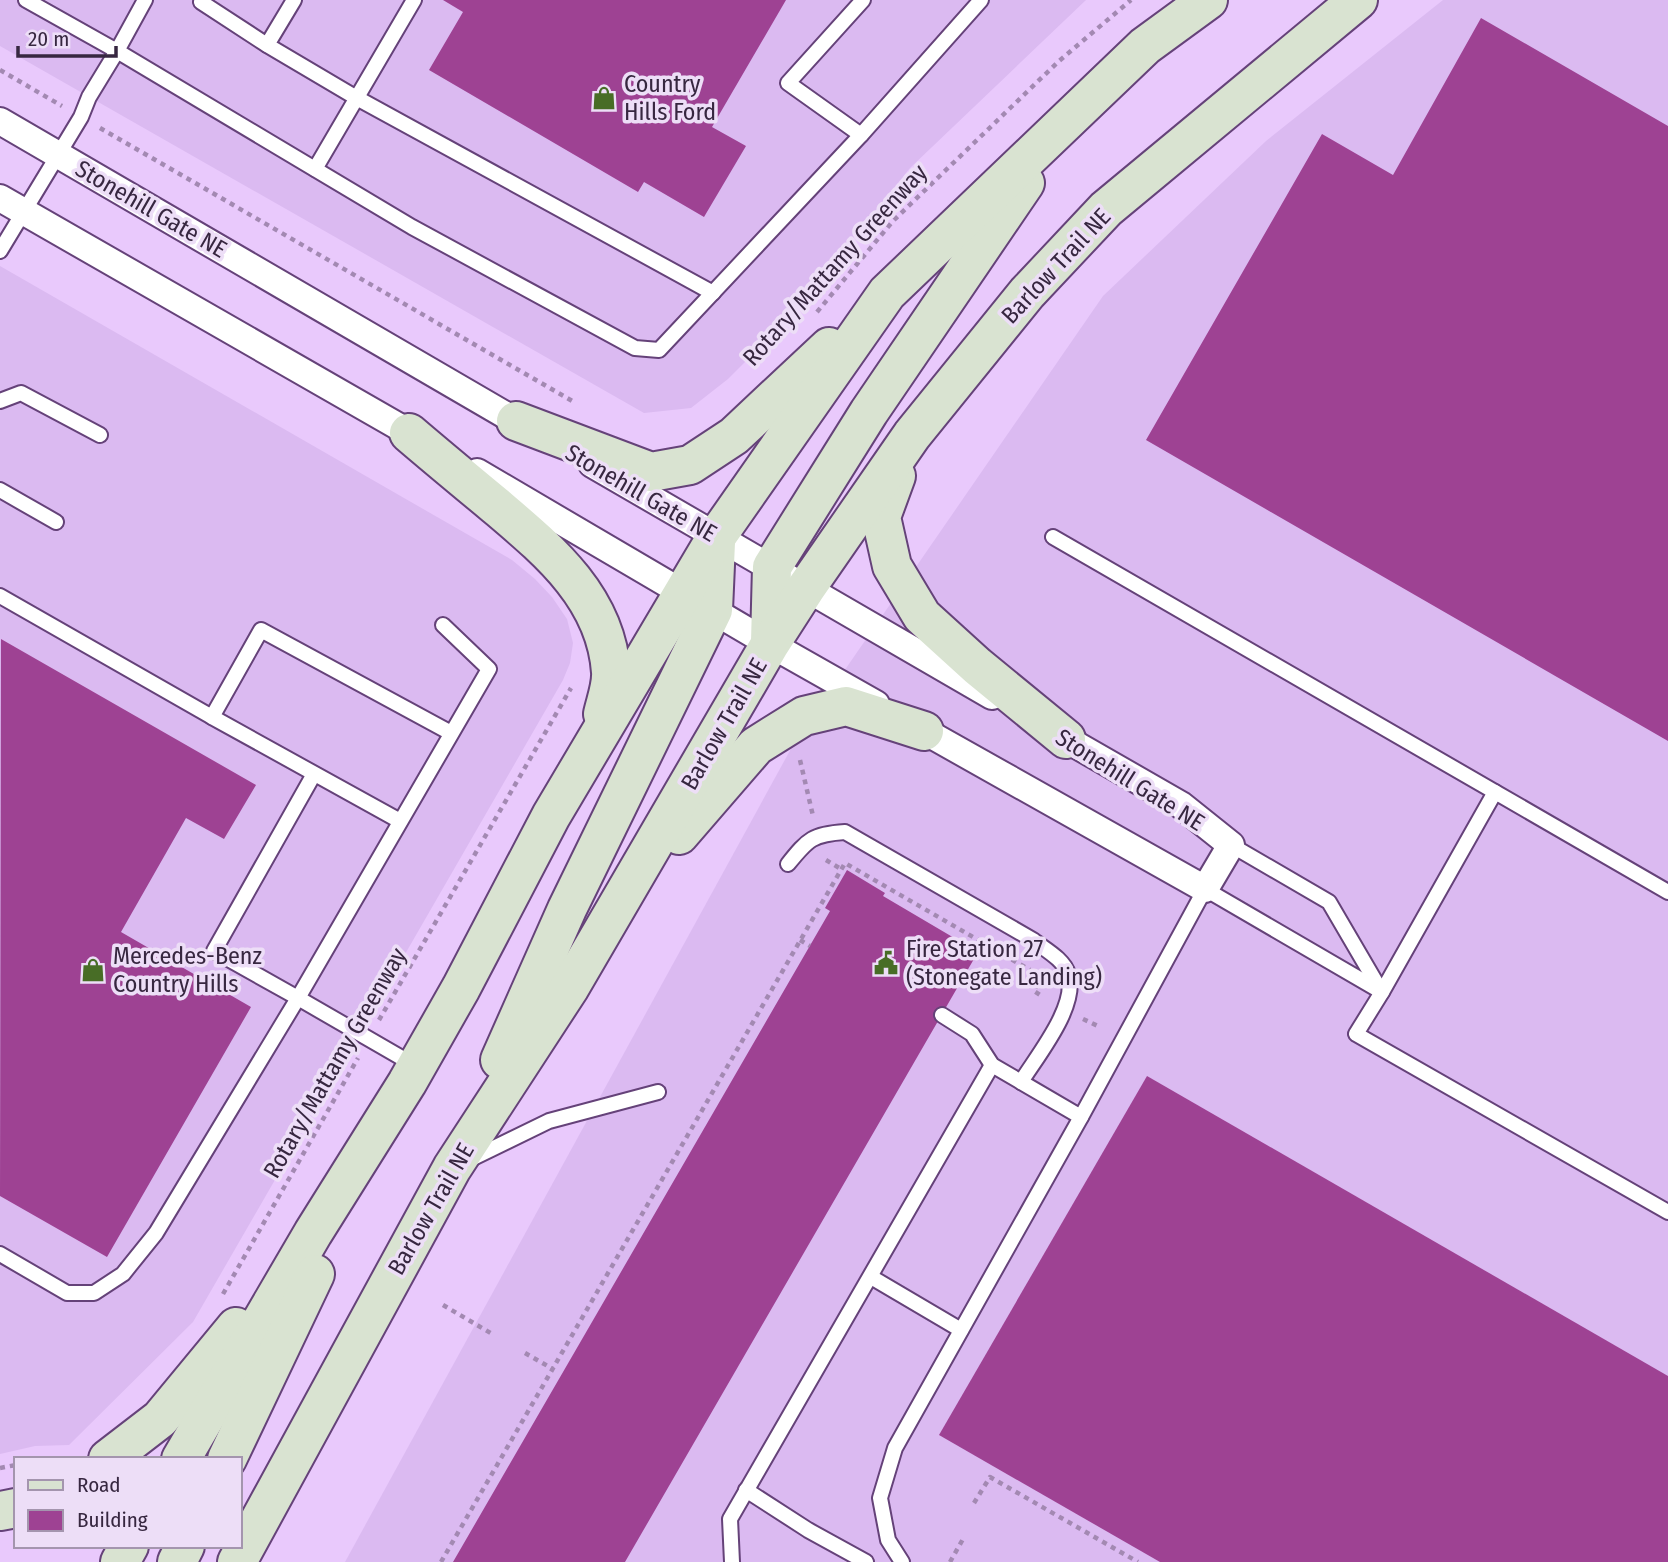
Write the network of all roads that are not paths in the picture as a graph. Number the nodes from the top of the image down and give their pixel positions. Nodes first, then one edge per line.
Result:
1 (26, 0) edge
2 (145, 0) edge
3 (294, 0) edge
4 (414, 0) edge
5 (863, 0) edge
6 (981, 0) edge
7 (1358, 0) edge
8 (200, 1) edge
9 (1190, 9) edge
10 (267, 45) junction
11 (117, 51) junction
12 (355, 97) junction
13 (1071, 117) junction
14 (0, 121) edge
15 (860, 135) junction
16 (57, 155) junction
17 (315, 169) junction
18 (11, 205) edge
19 (0, 251) edge
20 (713, 293) junction
21 (887, 293) junction
22 (0, 401) edge
23 (516, 421) junction
24 (409, 433) junction
25 (100, 435) dead end
26 (912, 435) junction
27 (0, 490) edge
28 (56, 522) dead end
29 (717, 536) junction
30 (1053, 537) dead end
31 (772, 567) junction
32 (806, 588) junction
33 (0, 596) edge
34 (699, 601) junction
35 (443, 625) dead end
36 (770, 644) junction
37 (212, 717) junction
38 (924, 731) junction
39 (451, 733) junction
40 (1066, 739) junction
41 (597, 740) junction
42 (314, 774) junction
43 (1495, 792) junction
44 (400, 821) junction
45 (1231, 845) junction
46 (788, 864) dead end
47 (1205, 889) junction
48 (1668, 892) edge
49 (620, 902) junction
50 (1382, 992) junction
51 (298, 998) junction
52 (942, 1016) dead end
53 (992, 1065) junction
54 (412, 1074) junction
55 (1021, 1082) junction
56 (658, 1092) dead end
57 (1081, 1118) junction
58 (452, 1168) junction
59 (1668, 1212) edge
60 (313, 1233) junction
61 (0, 1254) edge
62 (871, 1277) junction
63 (961, 1330) junction
64 (111, 1457) edge
65 (182, 1457) edge
66 (228, 1457) edge
67 (291, 1463) junction
68 (746, 1490) junction
69 (237, 1562) edge
70 (251, 1562) edge
71 (732, 1562) edge
72 (866, 1562) edge
73 (902, 1562) edge

1 - 11 lane
2 - 11 lane
3 - 10 lane
4 - 12 lane
5 - 15 lane
6 - 15 lane
7 - 26 main road, Barlow Trail NE
8 - 10 lane
9 - 13 main road
10 - 12 lane
11 - 16 lane
11 - 17 lane
12 - 17 lane
12 - 20 lane
13 - 21 main road
13 - 31 main road
14 - 16 street, Stonehill Gate NE
15 - 20 lane
16 - 18 lane
16 - 23 street, Stonehill Gate NE
17 - 20 lane
18 - 19 lane
18 - 24 street
21 - 23 main road
21 - 29 main road
22 - 25 lane
23 - 29 street, Stonehill Gate NE
24 - 34 street
24 - 41 main road
26 - 32 main road, Barlow Trail NE
26 - 40 main road
27 - 28 lane
29 - 31 street, Stonehill Gate NE
29 - 34 main road
30 - 43 lane
31 - 32 street, Stonehill Gate NE
31 - 36 main road
32 - 36 main road, Barlow Trail NE
32 - 40 street, Stonehill Gate NE
33 - 37 lane
34 - 36 street
34 - 41 main road
34 - 58 main road
35 - 39 lane
36 - 38 street
36 - 49 main road, Barlow Trail NE
37 - 39 lane
37 - 42 lane
38 - 47 street
38 - 49 main road
39 - 44 lane
40 - 45 street, Stonehill Gate NE
41 - 54 main road
42 - 44 lane
42 - 51 lane
43 - 48 lane
43 - 50 lane
44 - 51 lane
45 - 47 street, Stonehill Gate NE
45 - 50 lane
46 - 55 lane
47 - 50 lane
47 - 57 lane
49 - 58 main road, Barlow Trail NE
50 - 59 lane
51 - 54 lane
51 - 61 lane
52 - 53 lane
53 - 55 lane
53 - 62 lane
54 - 60 main road
54 - 66 main road
55 - 57 lane
56 - 58 lane
57 - 63 lane
58 - 67 main road, Barlow Trail NE
60 - 64 main road
60 - 65 main road
62 - 63 lane
62 - 68 lane
63 - 73 lane
67 - 69 main road, Barlow Trail NE
67 - 70 main road
68 - 71 lane
68 - 72 lane

